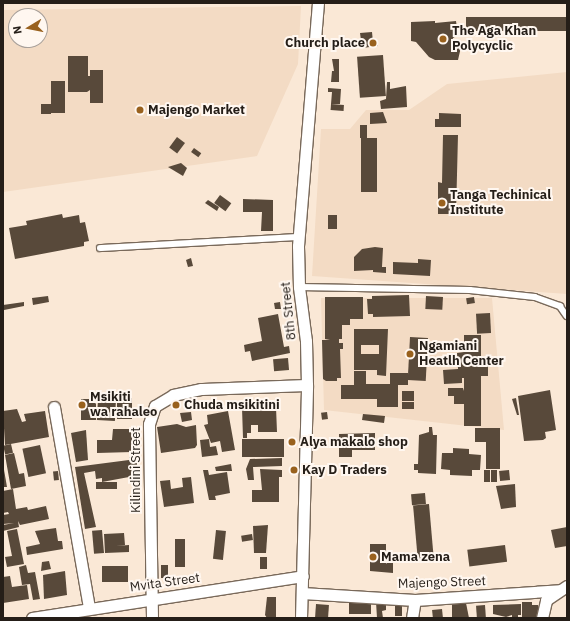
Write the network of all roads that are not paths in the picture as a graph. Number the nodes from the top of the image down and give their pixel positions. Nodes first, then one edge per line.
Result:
1 (318, 3) edge
2 (299, 237) junction
3 (100, 248) dead end
4 (299, 287) junction
5 (567, 316) edge
6 (306, 385) junction
7 (54, 407) dead end
8 (302, 576) junction
9 (564, 588) edge
10 (302, 593) junction
11 (152, 599) junction
12 (415, 600) junction
13 (89, 608) junction
14 (32, 618) edge
15 (152, 618) edge
16 (302, 618) edge
17 (412, 618) edge
18 (542, 618) edge

1 - 2 street, 8th Street
2 - 3 lane
2 - 4 street, 8th Street
4 - 5 lane
4 - 6 street, 8th Street
6 - 8 street, 8th Street
6 - 11 street, Kilindini Street
7 - 13 street
8 - 10 street, 8th Street
8 - 11 street, Mvita Street
9 - 12 street, Majengo Street
9 - 18 street
10 - 12 street, Majengo Street
10 - 16 street, 8th Street
11 - 13 street, Mvita Street
11 - 15 street, Kilindini Street
12 - 17 street
13 - 14 street, Mvita Street

